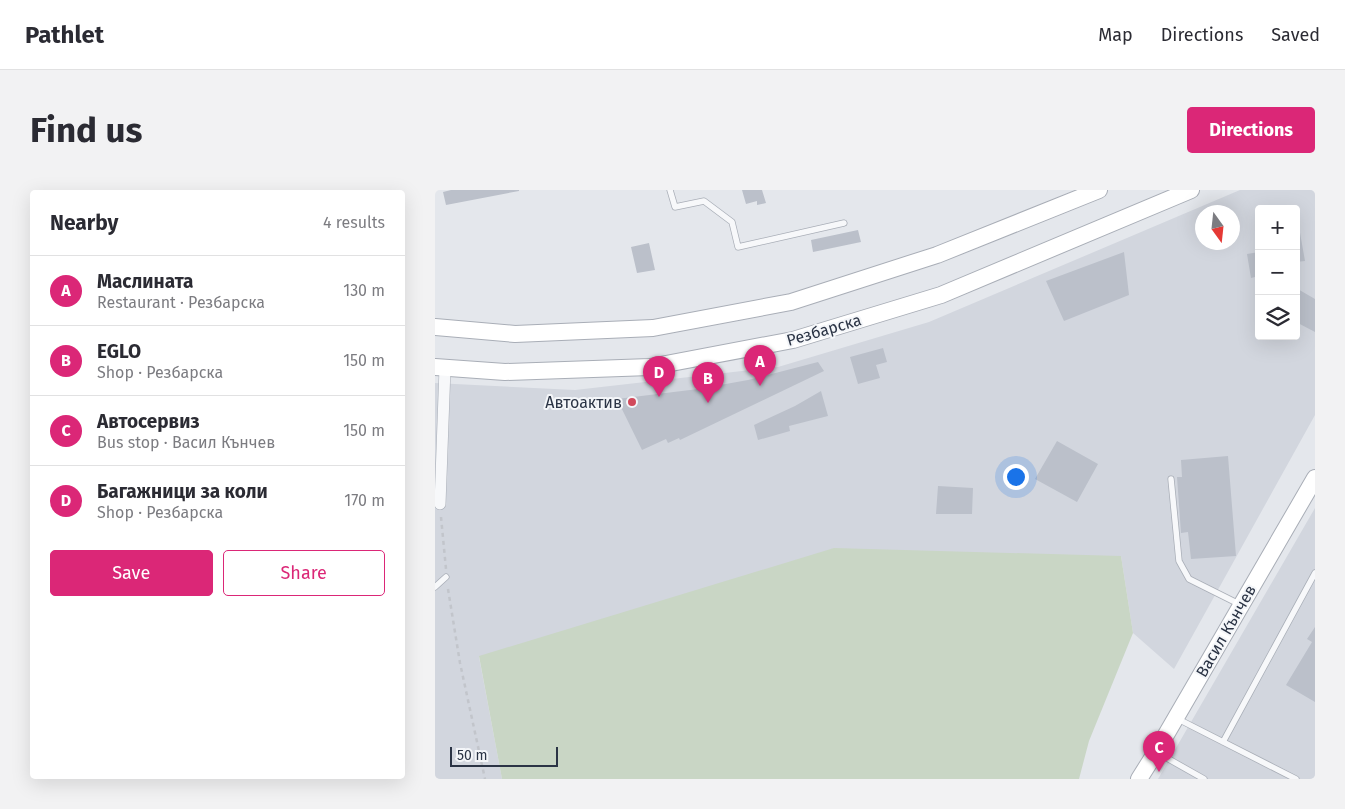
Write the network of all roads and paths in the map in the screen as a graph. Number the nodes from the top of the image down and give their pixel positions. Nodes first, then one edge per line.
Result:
1 (670, 190) edge
2 (1099, 190) edge
3 (1191, 190) edge
4 (844, 223) dead end
5 (435, 327) edge
6 (440, 367) edge
7 (1315, 466) edge
8 (1171, 479) dead end
9 (1313, 480) edge
10 (440, 504) joint
11 (1315, 573) edge
12 (447, 577) junction
13 (435, 587) edge
14 (1241, 605) junction
15 (1176, 718) junction
16 (1223, 742) junction
17 (1156, 752) junction
18 (485, 779) edge
19 (1139, 779) edge
20 (1203, 779) edge
21 (1296, 779) edge

1 - 4 lane
2 - 5 street
3 - 6 street, Резбарска
6 - 10 street
7 - 9 street, Васил Кънчев
8 - 14 lane
9 - 14 street, Васил Кънчев
10 - 12 path
11 - 16 lane
12 - 13 lane
12 - 18 path
14 - 15 street, Васил Кънчев
15 - 16 lane
15 - 17 street, Васил Кънчев
16 - 21 lane
17 - 19 street, Васил Кънчев
17 - 20 lane

